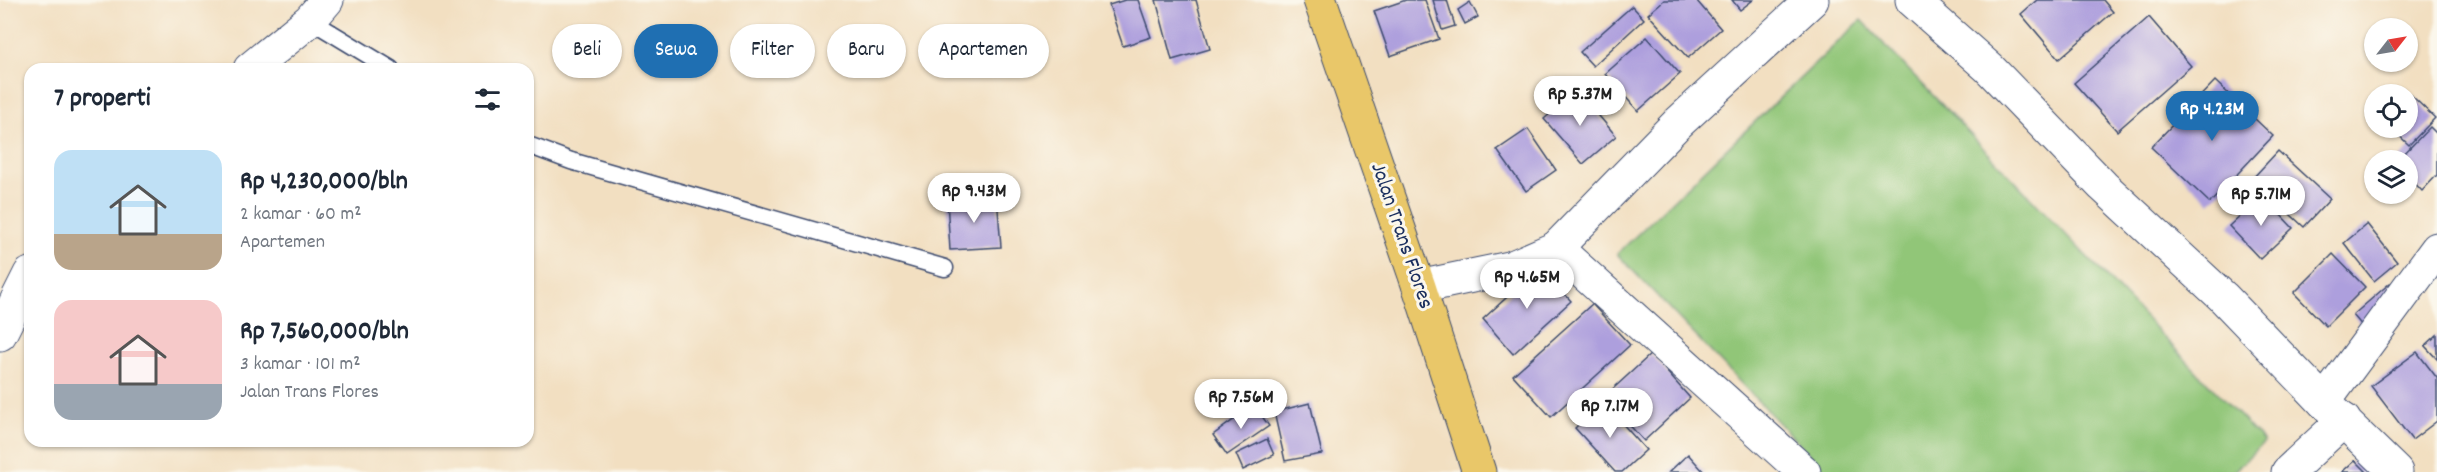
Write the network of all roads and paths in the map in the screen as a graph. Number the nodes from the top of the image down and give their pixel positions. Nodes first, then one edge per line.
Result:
1 (1320, 0) edge
2 (1812, 0) edge
3 (1912, 0) edge
4 (319, 10) edge
5 (257, 63) edge
6 (384, 63) edge
7 (534, 147) edge
8 (1556, 248) junction
9 (2437, 249) edge
10 (945, 268) dead end
11 (24, 286) edge
12 (1419, 287) junction
13 (0, 334) edge
14 (2334, 411) junction
15 (1479, 472) edge
16 (1804, 472) edge
17 (2288, 472) edge
18 (2396, 472) edge

1 - 12 highway, Jalan Trans Flores
2 - 8 street
3 - 14 street
4 - 5 street
4 - 6 lane
7 - 10 lane
8 - 12 street
8 - 16 street
9 - 14 street
11 - 13 street
12 - 15 highway, Jalan Trans Flores
14 - 17 street
14 - 18 street

